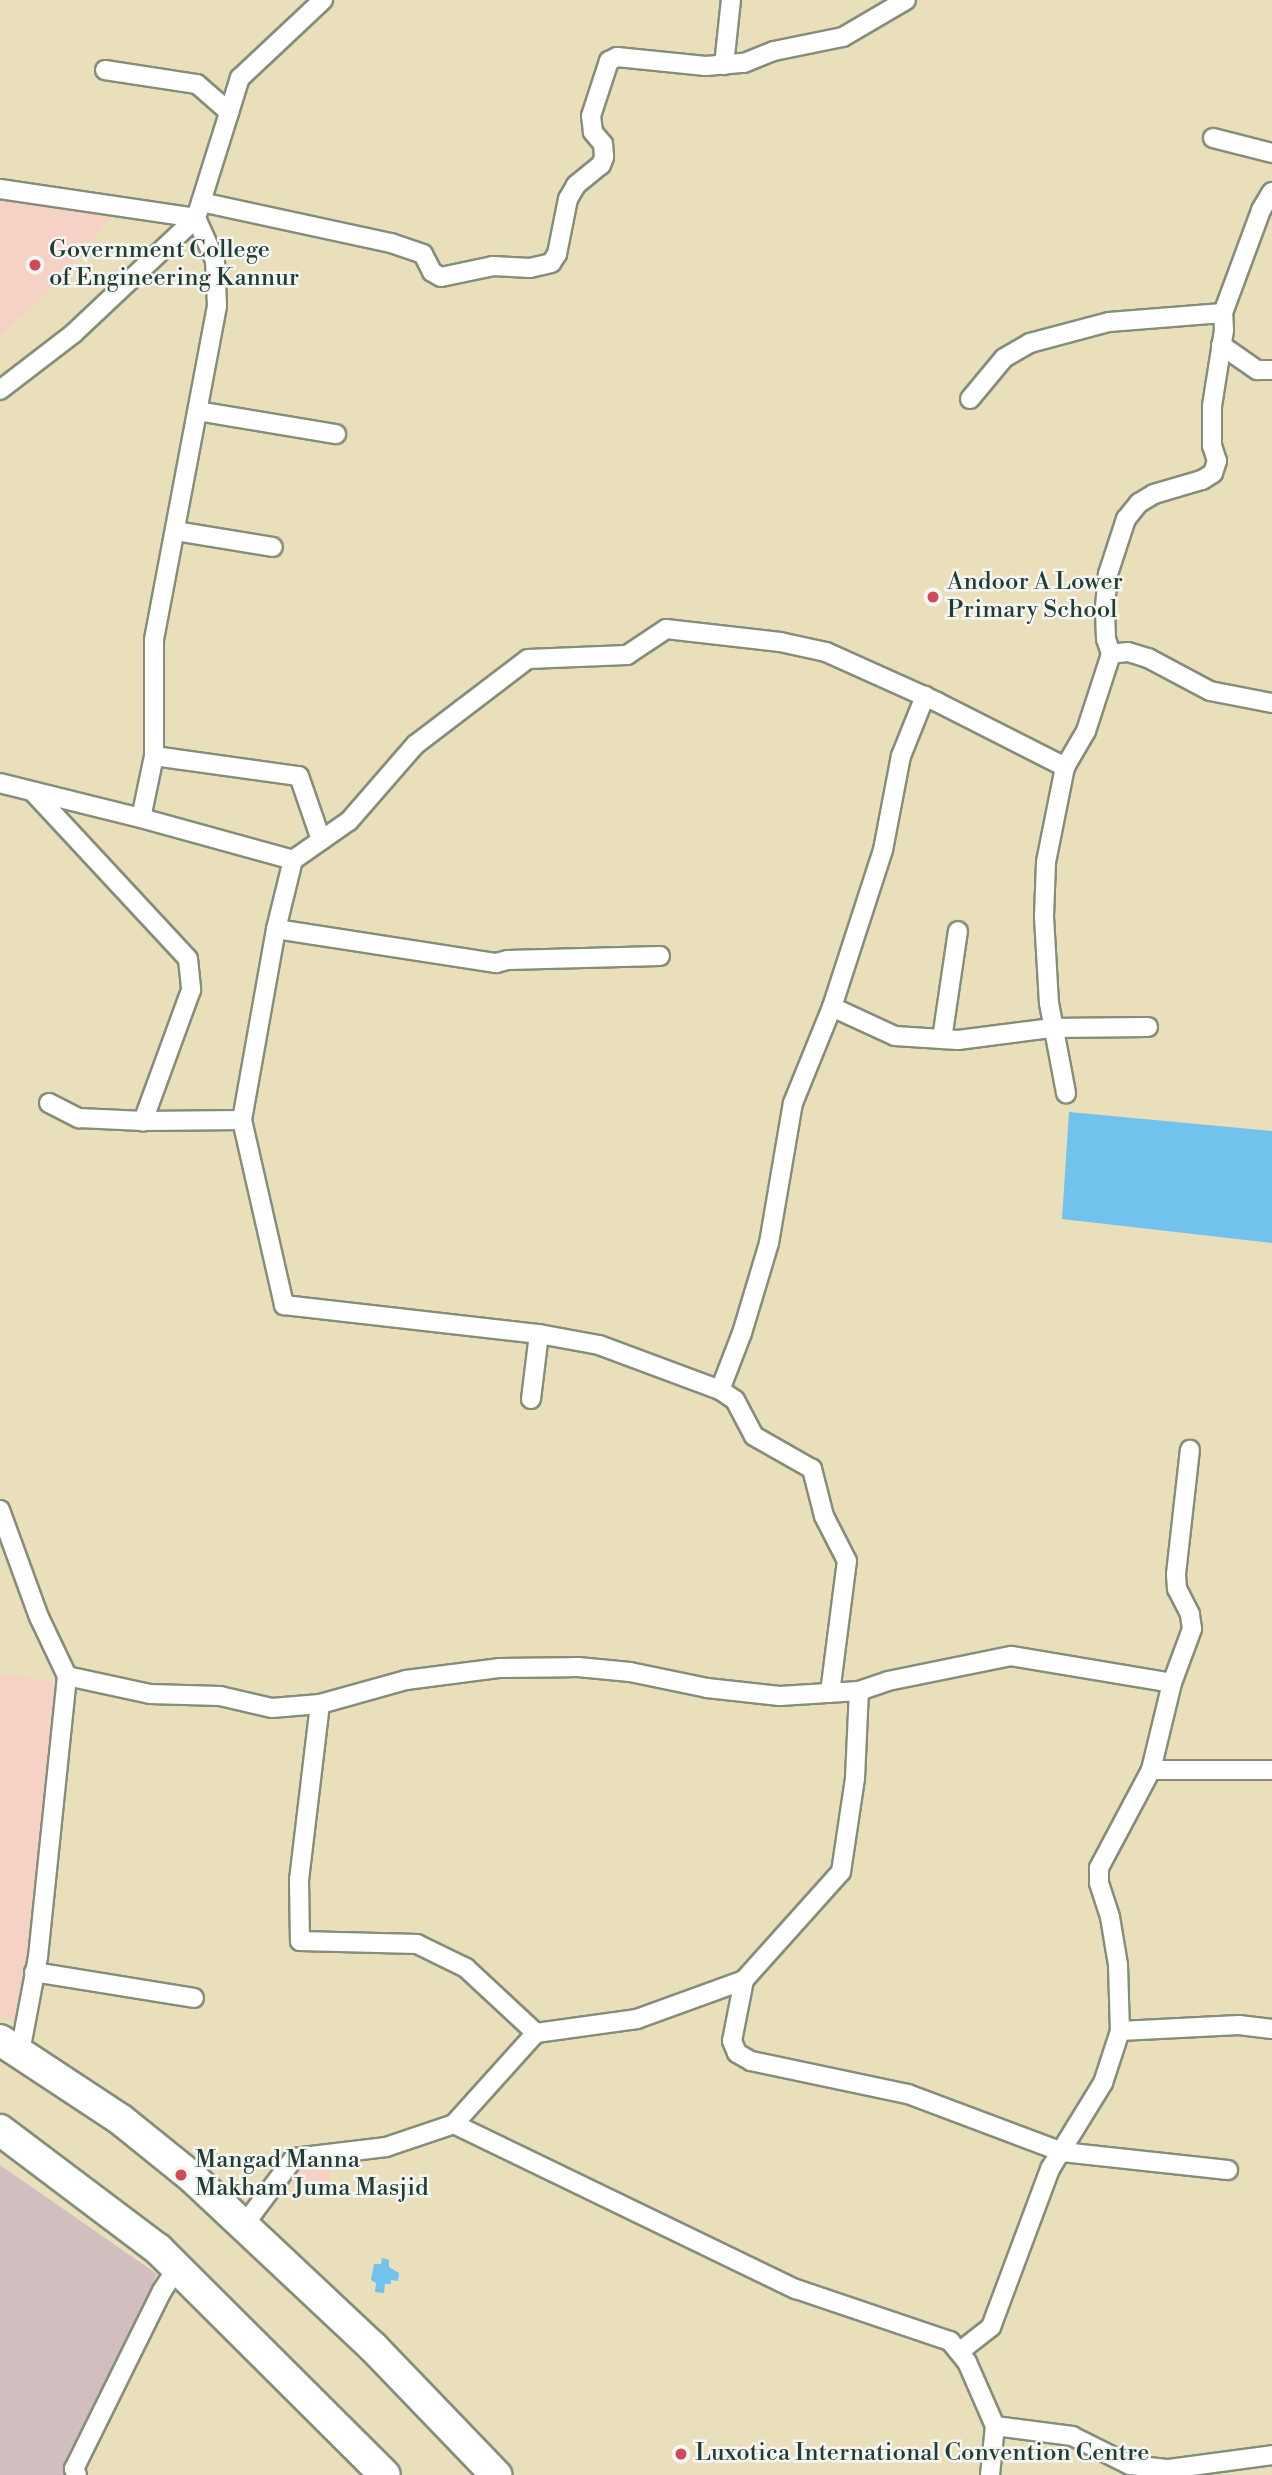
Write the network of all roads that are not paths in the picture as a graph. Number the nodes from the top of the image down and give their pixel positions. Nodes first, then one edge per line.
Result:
1 (323, 0) edge
2 (731, 0) edge
3 (906, 0) edge
4 (724, 65) junction
5 (106, 70) dead end
6 (229, 112) junction
7 (1213, 138) dead end
8 (1272, 153) edge
9 (0, 190) edge
10 (1272, 192) edge
11 (198, 210) junction
12 (1223, 313) junction
13 (1221, 345) junction
14 (1272, 370) edge
15 (0, 390) edge
16 (971, 399) dead end
17 (198, 411) junction
18 (336, 435) dead end
19 (176, 531) junction
20 (273, 547) dead end
21 (1111, 654) junction
22 (925, 696) junction
23 (1272, 702) edge
24 (153, 756) junction
25 (1065, 767) junction
26 (0, 783) edge
27 (34, 793) junction
28 (141, 818) junction
29 (321, 840) junction
30 (293, 860) junction
31 (276, 929) junction
32 (958, 931) dead end
33 (660, 956) dead end
34 (831, 1007) junction
35 (1148, 1027) dead end
36 (1052, 1028) junction
37 (942, 1039) junction
38 (1066, 1093) dead end
39 (49, 1103) dead end
40 (243, 1120) junction
41 (143, 1121) junction
42 (539, 1334) junction
43 (720, 1390) junction
44 (531, 1399) dead end
45 (1190, 1450) dead end
46 (0, 1510) edge
47 (68, 1675) junction
48 (1172, 1683) junction
49 (859, 1691) junction
50 (830, 1693) junction
51 (320, 1704) junction
52 (1151, 1770) junction
53 (1272, 1770) edge
54 (34, 1972) junction
55 (744, 1980) junction
56 (194, 1997) dead end
57 (1272, 2029) edge
58 (1120, 2031) junction
59 (536, 2033) junction
60 (10, 2046) edge
61 (454, 2124) junction
62 (0, 2130) edge
63 (1062, 2152) junction
64 (1228, 2170) dead end
65 (244, 2225) junction
66 (177, 2268) junction
67 (959, 2352) junction
68 (995, 2426) junction
69 (1272, 2455) edge
70 (77, 2475) edge
71 (385, 2475) edge
72 (496, 2475) edge
73 (990, 2475) edge

1 - 6 street
2 - 4 street
3 - 4 street
4 - 11 street
5 - 6 street
6 - 11 street
7 - 8 street
9 - 11 street
10 - 12 street
11 - 15 street
11 - 17 street
12 - 13 street
12 - 16 street
13 - 14 street
13 - 21 street
17 - 18 street
17 - 19 street
19 - 20 street
19 - 24 street
21 - 23 street
21 - 25 street
22 - 25 street
22 - 29 street
22 - 34 street
24 - 28 street
24 - 29 street
25 - 36 street
26 - 27 street
27 - 28 street
27 - 41 street
28 - 30 street
29 - 30 street
30 - 31 street
31 - 33 street
31 - 40 street
32 - 37 street
34 - 37 street
34 - 43 street
35 - 36 street
36 - 37 street
36 - 38 street
39 - 41 street
40 - 41 street
40 - 42 street
42 - 43 street
42 - 44 street
43 - 50 street
45 - 48 street
46 - 47 street
47 - 51 street
47 - 54 street
48 - 49 street
48 - 52 street
49 - 50 street
49 - 55 street
50 - 51 street
51 - 59 street
52 - 53 street
52 - 58 street
54 - 56 street
54 - 60 street
55 - 59 street
55 - 63 street
57 - 58 street
58 - 63 street
59 - 61 street
60 - 65 highway
61 - 65 street
61 - 67 street
62 - 66 highway
63 - 64 street
63 - 67 street
65 - 72 highway
66 - 70 street
66 - 71 highway
67 - 68 street
68 - 69 street
68 - 73 street

